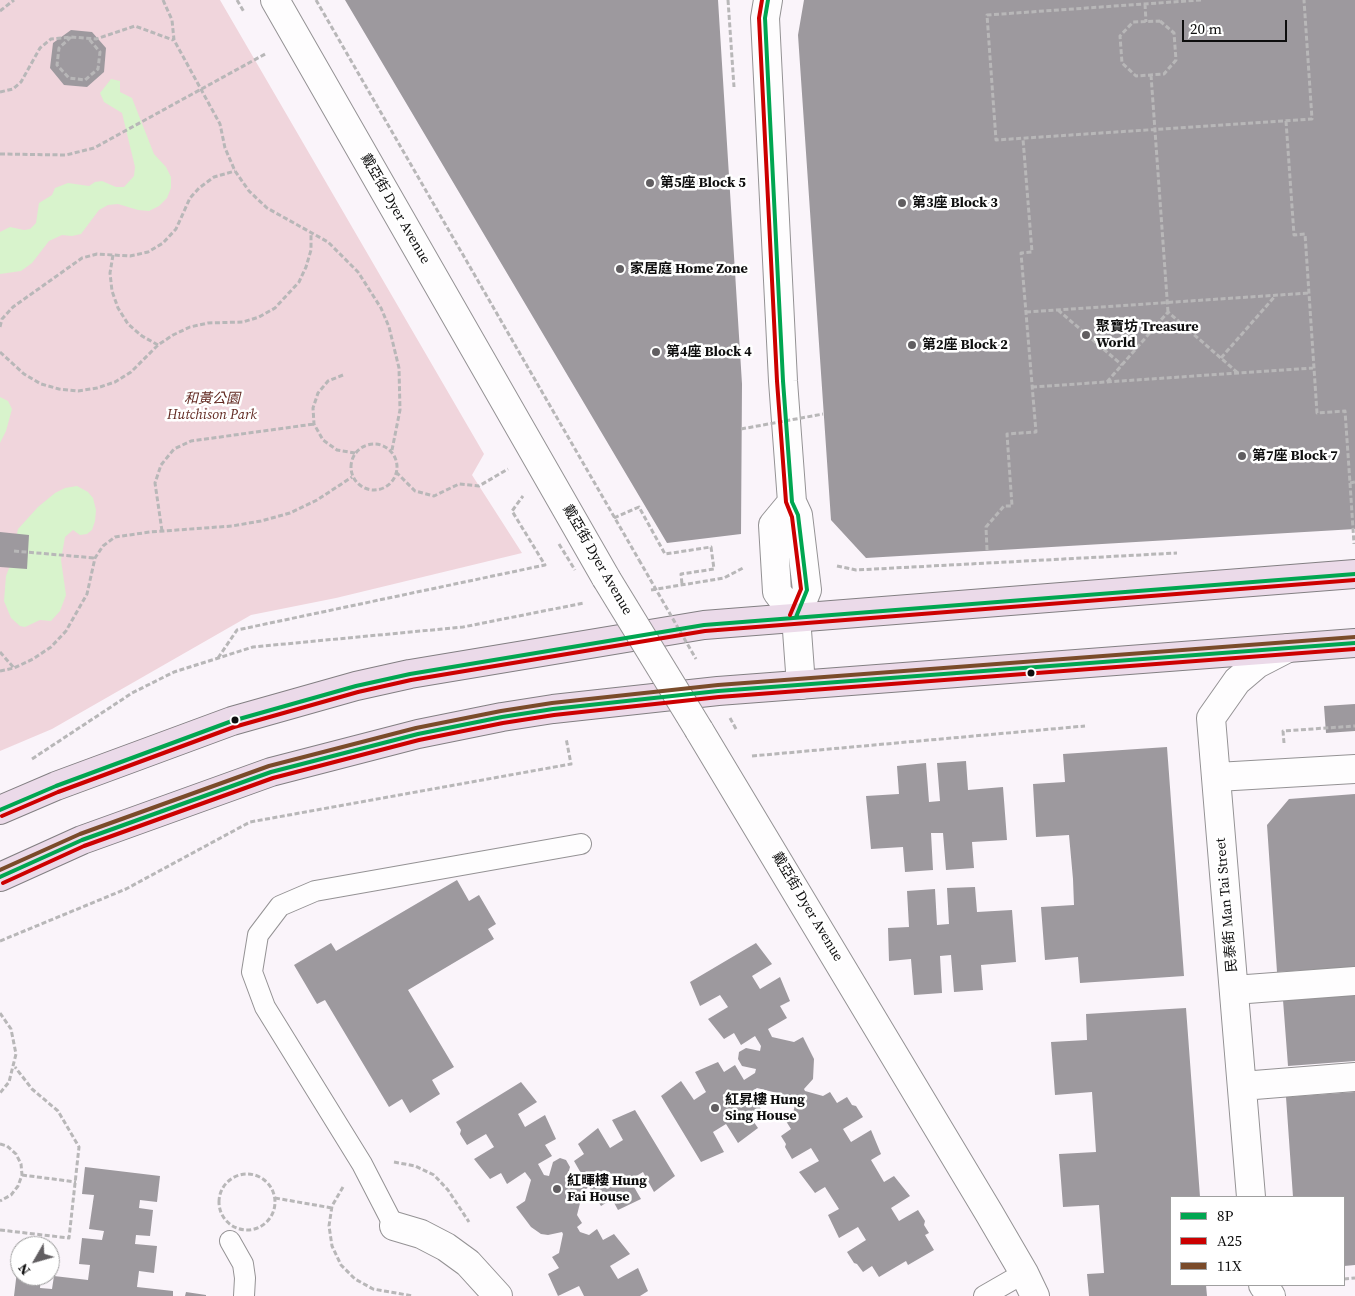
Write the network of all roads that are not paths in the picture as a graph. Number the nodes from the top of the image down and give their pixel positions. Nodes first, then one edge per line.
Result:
1 (275, 0) edge
2 (768, 0) edge
3 (1355, 574) edge
4 (796, 617) junction
5 (1355, 643) edge
6 (1288, 648) junction
7 (801, 685) junction
8 (1355, 769) edge
9 (1217, 777) junction
10 (0, 810) edge
11 (581, 844) dead end
12 (0, 877) edge
13 (1355, 981) edge
14 (1234, 990) junction
15 (1355, 1077) edge
16 (1242, 1086) junction
17 (1251, 1196) edge
18 (394, 1226) joint
19 (230, 1241) dead end
20 (1029, 1284) edge
21 (244, 1296) edge
22 (498, 1296) edge
23 (984, 1296) edge

1 - 20 street, 戴亞街 Dyer Avenue, bridge
2 - 4 street
3 - 4 main road
4 - 7 street
4 - 10 main road
5 - 6 main road
6 - 7 main road
6 - 9 street, 民泰街 Man Tai Street
7 - 12 main road
8 - 9 street
9 - 14 street, 民泰街 Man Tai Street
11 - 18 lane
13 - 14 street
14 - 16 street, 民泰街 Man Tai Street
15 - 16 street
16 - 17 street, 民泰街 Man Tai Street
18 - 22 street
19 - 21 lane
20 - 23 lane

